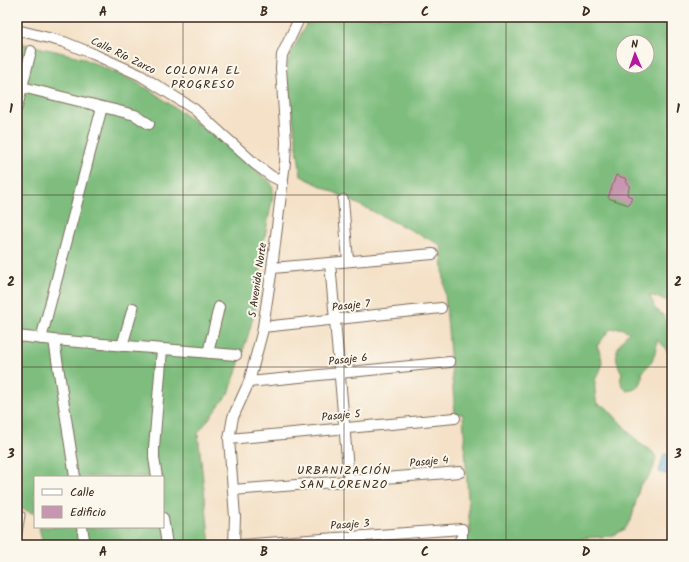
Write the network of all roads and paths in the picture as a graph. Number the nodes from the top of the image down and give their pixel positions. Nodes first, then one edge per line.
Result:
1 (300, 17) edge
2 (17, 30) edge
3 (31, 51) dead end
4 (22, 87) junction
5 (17, 107) edge
6 (102, 107) junction
7 (149, 124) dead end
8 (283, 182) junction
9 (343, 200) dead end
10 (433, 254) dead end
11 (348, 261) junction
12 (330, 263) junction
13 (272, 268) junction
14 (219, 307) dead end
15 (133, 308) dead end
16 (441, 308) dead end
17 (335, 319) junction
18 (263, 327) junction
19 (17, 336) edge
20 (41, 339) junction
21 (54, 340) junction
22 (122, 346) junction
23 (162, 349) junction
24 (208, 353) junction
25 (236, 355) dead end
26 (450, 362) dead end
27 (340, 373) junction
28 (249, 382) junction
29 (455, 418) dead end
30 (345, 427) junction
31 (229, 439) junction
32 (460, 472) dead end
33 (74, 476) edge
34 (157, 476) edge
35 (349, 481) junction
36 (233, 490) junction
37 (22, 515) dead end
38 (164, 525) edge
39 (82, 528) edge
40 (17, 545) edge
41 (85, 545) edge
42 (167, 545) edge
43 (234, 545) edge
44 (240, 545) edge
45 (457, 545) edge

1 - 8 street, 5 Avenida Norte
2 - 8 street, Calle Río Zarco
3 - 4 street
4 - 5 street
4 - 6 street
6 - 7 street
6 - 20 street
8 - 13 street, 5 Avenida Norte
9 - 11 street
10 - 11 street
11 - 12 street
12 - 13 street
12 - 17 street
13 - 18 street, 5 Avenida Norte
14 - 24 street
15 - 22 street
16 - 17 street, Pasaje 7
17 - 18 street, Pasaje 7
17 - 27 street
18 - 28 street, 5 Avenida Norte
19 - 20 street
20 - 21 street
21 - 22 street
21 - 33 street
22 - 23 street
23 - 24 street
23 - 34 street
24 - 25 street
26 - 27 street, Pasaje 6
27 - 28 street, Pasaje 6
27 - 30 street
28 - 31 street, 5 Avenida Norte
29 - 30 street, Pasaje 5
30 - 31 street, Pasaje 5
30 - 35 street
31 - 36 street, 5 Avenida Norte
32 - 35 street, Pasaje 4
35 - 36 street, Pasaje 4
36 - 43 street, 5 Avenida Norte
37 - 40 lane
38 - 42 street
39 - 41 street
44 - 45 street, Pasaje 3

